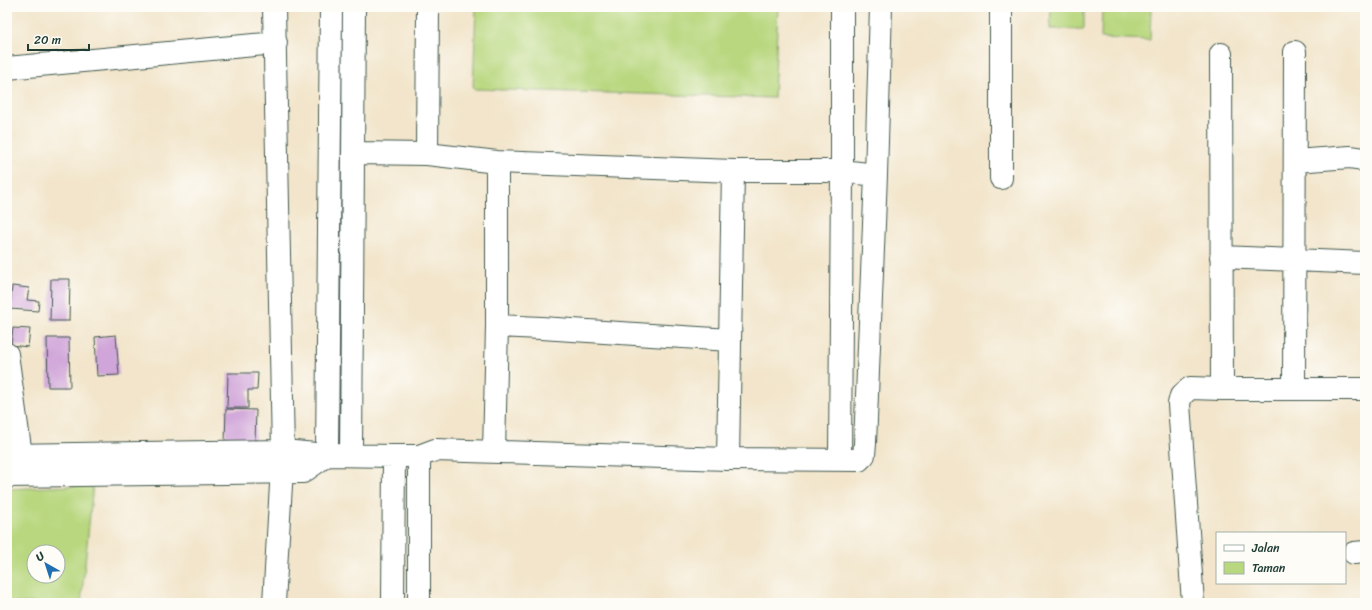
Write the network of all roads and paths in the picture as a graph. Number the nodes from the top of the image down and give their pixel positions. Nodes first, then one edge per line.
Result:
1 (274, 7) edge
2 (331, 7) edge
3 (354, 7) edge
4 (428, 7) edge
5 (842, 7) edge
6 (881, 7) edge
7 (1001, 7) edge
8 (276, 43) junction
9 (1295, 52) dead end
10 (1221, 54) dead end
11 (7, 68) edge
12 (353, 153) junction
13 (427, 154) junction
14 (1295, 161) junction
15 (1365, 161) edge
16 (497, 162) junction
17 (734, 171) junction
18 (842, 172) junction
19 (876, 175) junction
20 (1001, 178) dead end
21 (1221, 257) junction
22 (1295, 260) junction
23 (1365, 263) edge
24 (497, 326) junction
25 (730, 340) junction
26 (7, 354) edge
27 (1294, 389) junction
28 (1365, 389) edge
29 (1222, 390) junction
30 (494, 452) junction
31 (14, 455) edge
32 (327, 455) junction
33 (351, 455) junction
34 (394, 456) junction
35 (419, 456) junction
36 (728, 459) junction
37 (840, 460) junction
38 (282, 461) junction
39 (7, 476) edge
40 (274, 603) edge
41 (393, 603) edge
42 (419, 603) edge
43 (1193, 603) edge

1 - 8 street
2 - 32 street
3 - 12 street
4 - 13 street
5 - 18 street
6 - 19 street
7 - 20 street
8 - 11 street
8 - 38 street
9 - 14 street
10 - 21 street
12 - 13 street
12 - 33 street
13 - 16 street
14 - 15 street
14 - 22 street
16 - 17 street
16 - 24 street
17 - 18 street
17 - 25 street
18 - 19 street
18 - 37 street
19 - 37 street
21 - 22 street
21 - 29 street
22 - 23 street
22 - 27 street
24 - 25 street
24 - 30 street
25 - 36 street
26 - 31 street
27 - 28 street
27 - 29 street
29 - 43 street
30 - 35 street
30 - 36 street
31 - 38 street
32 - 33 street
32 - 38 street
33 - 34 street
34 - 35 street
34 - 41 street
35 - 42 street
36 - 37 street
38 - 39 street
38 - 40 street

